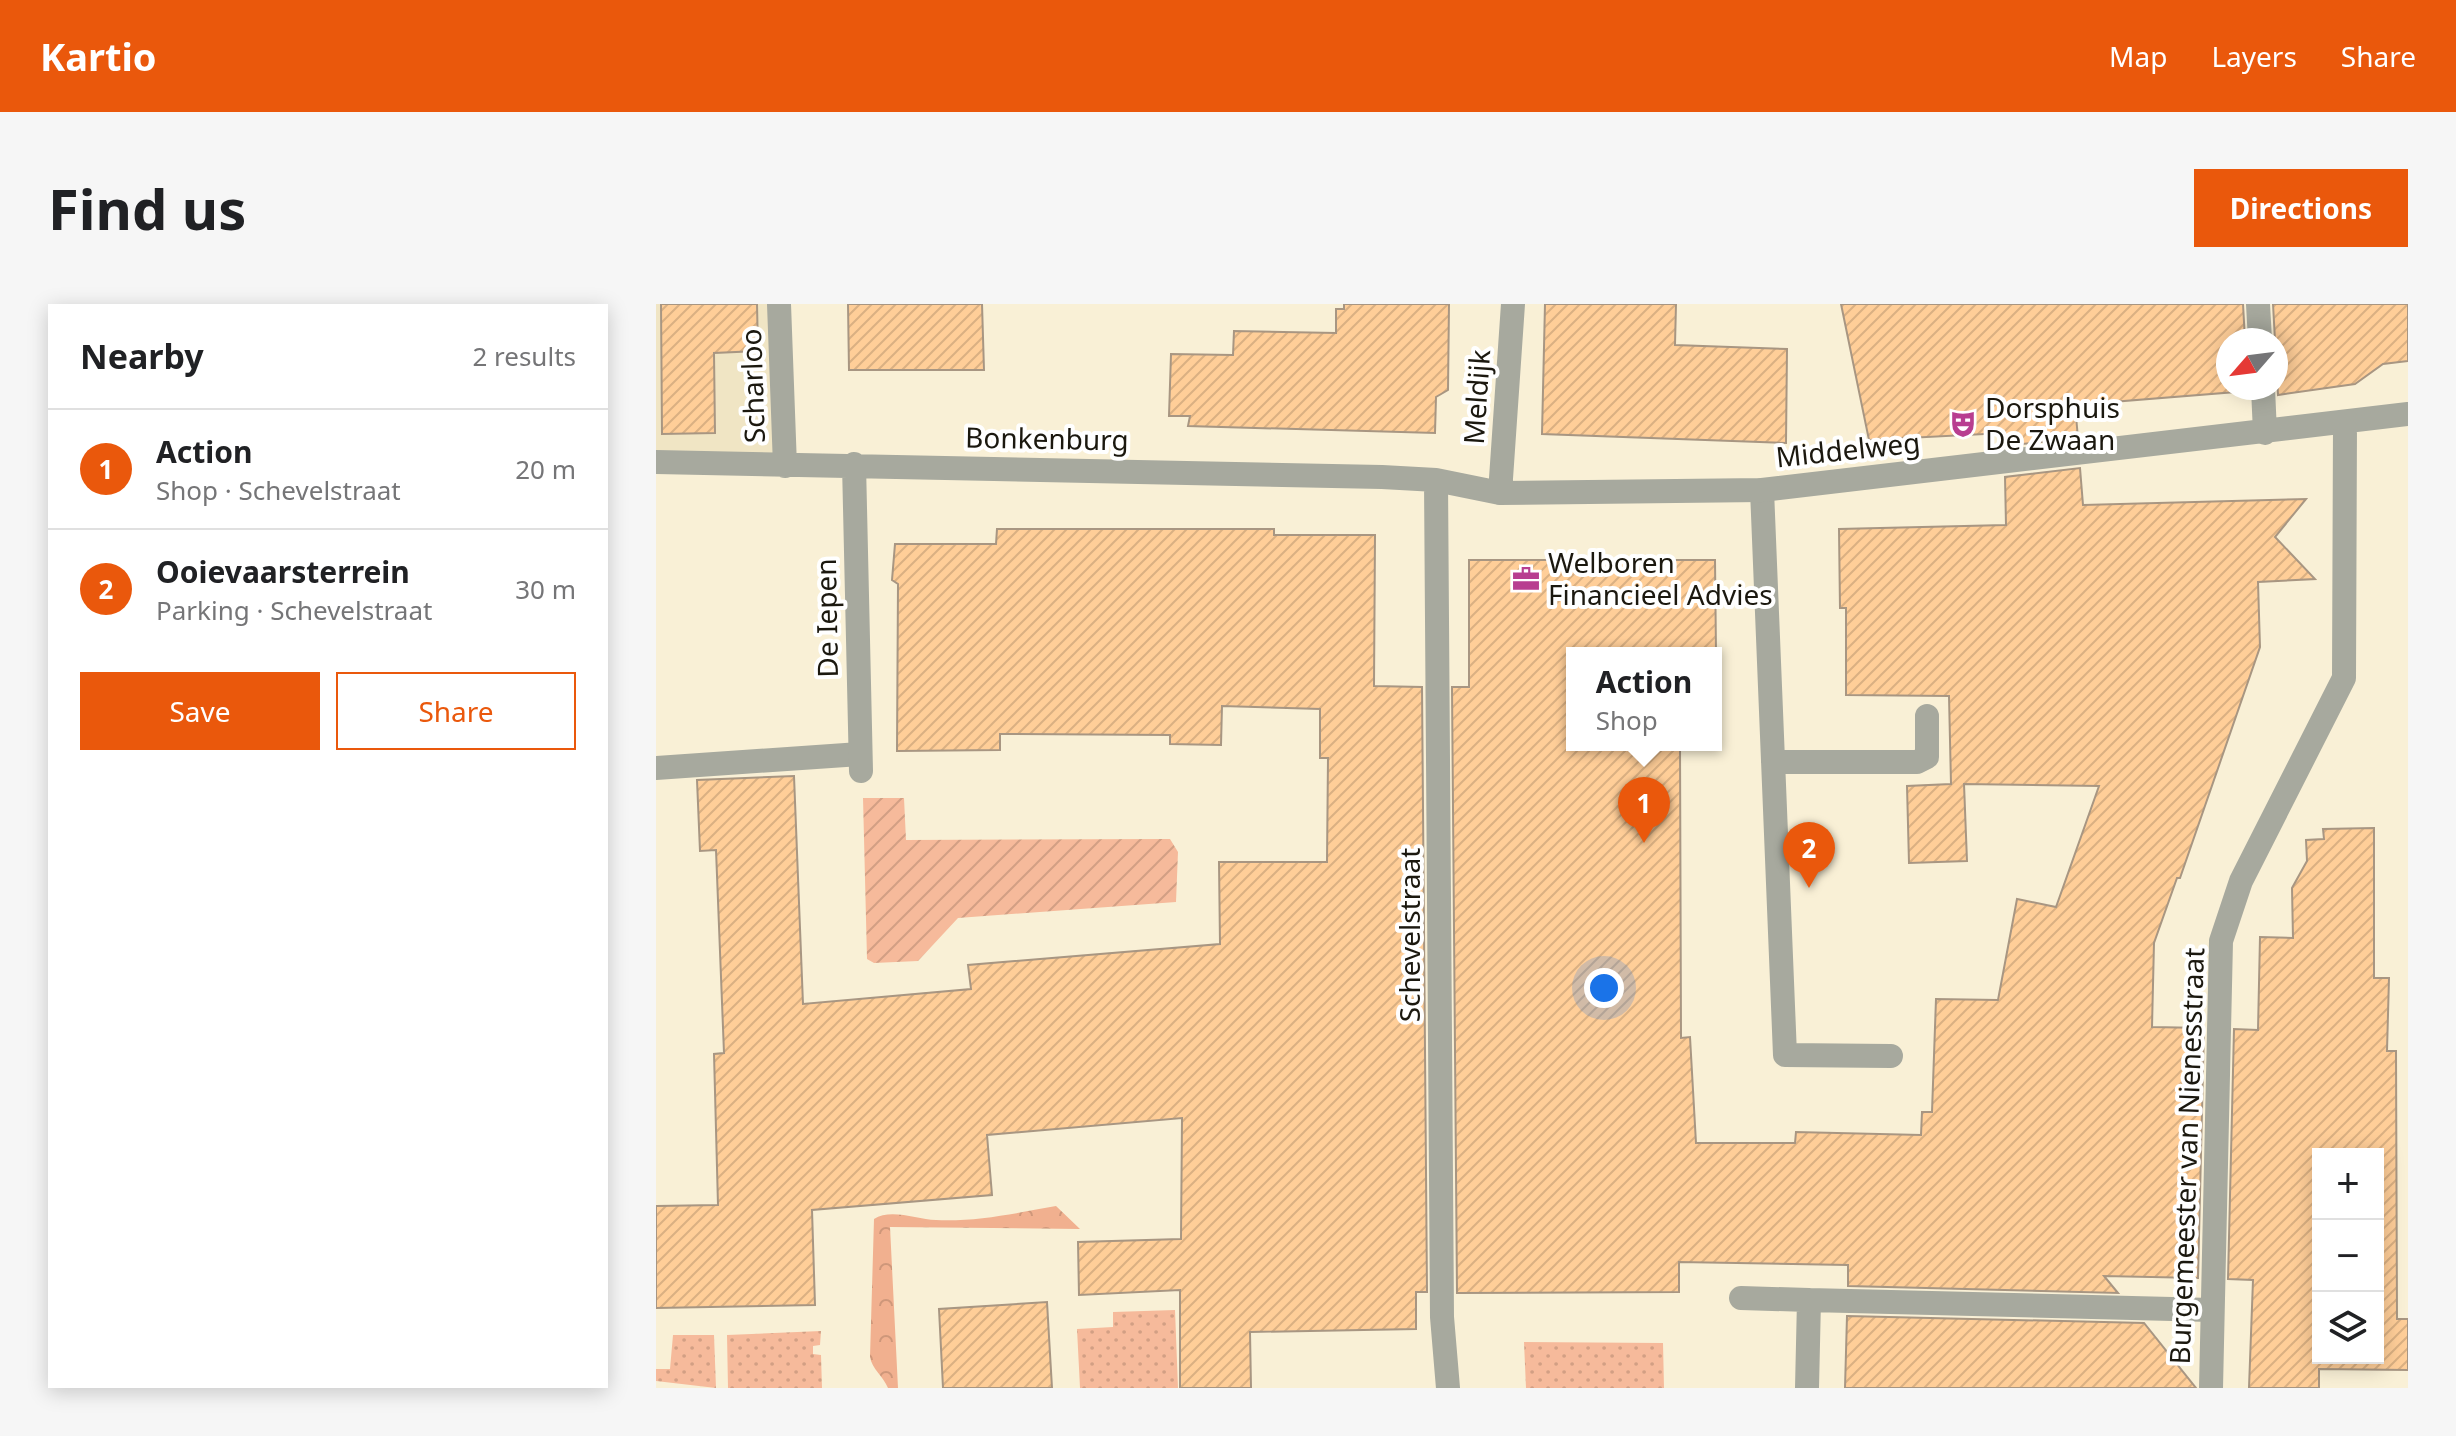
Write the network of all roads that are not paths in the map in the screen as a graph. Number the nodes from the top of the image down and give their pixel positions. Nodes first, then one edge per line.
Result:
1 (779, 304) edge
2 (1513, 304) edge
3 (2258, 304) edge
4 (2259, 328) edge
5 (2264, 400) edge
6 (2408, 414) edge
7 (2345, 424) junction
8 (2265, 433) junction
9 (656, 462) edge
10 (854, 464) junction
11 (785, 466) junction
12 (1436, 480) junction
13 (1762, 490) junction
14 (1500, 493) junction
15 (1927, 716) dead end
16 (1773, 762) junction
17 (656, 768) edge
18 (1891, 1056) dead end
19 (1741, 1298) dead end
20 (1809, 1300) junction
21 (2212, 1310) junction
22 (1448, 1388) edge
23 (1807, 1388) edge
24 (2211, 1388) edge

1 - 11 street, Scharloo
2 - 14 street, Meldijk
3 - 4 street
5 - 8 street
6 - 7 street, Middelweg
7 - 8 street, Middelweg
7 - 21 street, Burgemeester van Nienesstraat
8 - 13 street, Middelweg
9 - 11 street, Bonkenburg
10 - 11 street, Bonkenburg
10 - 12 street, Bonkenburg
10 - 17 street, De Iepen
12 - 14 street, Middelweg
12 - 22 street, Schevelstraat
13 - 14 street, Middelweg
13 - 16 street
15 - 16 street
16 - 18 street
19 - 20 street
20 - 21 street
20 - 23 street
21 - 24 street, Burgemeester van Nienesstraat

